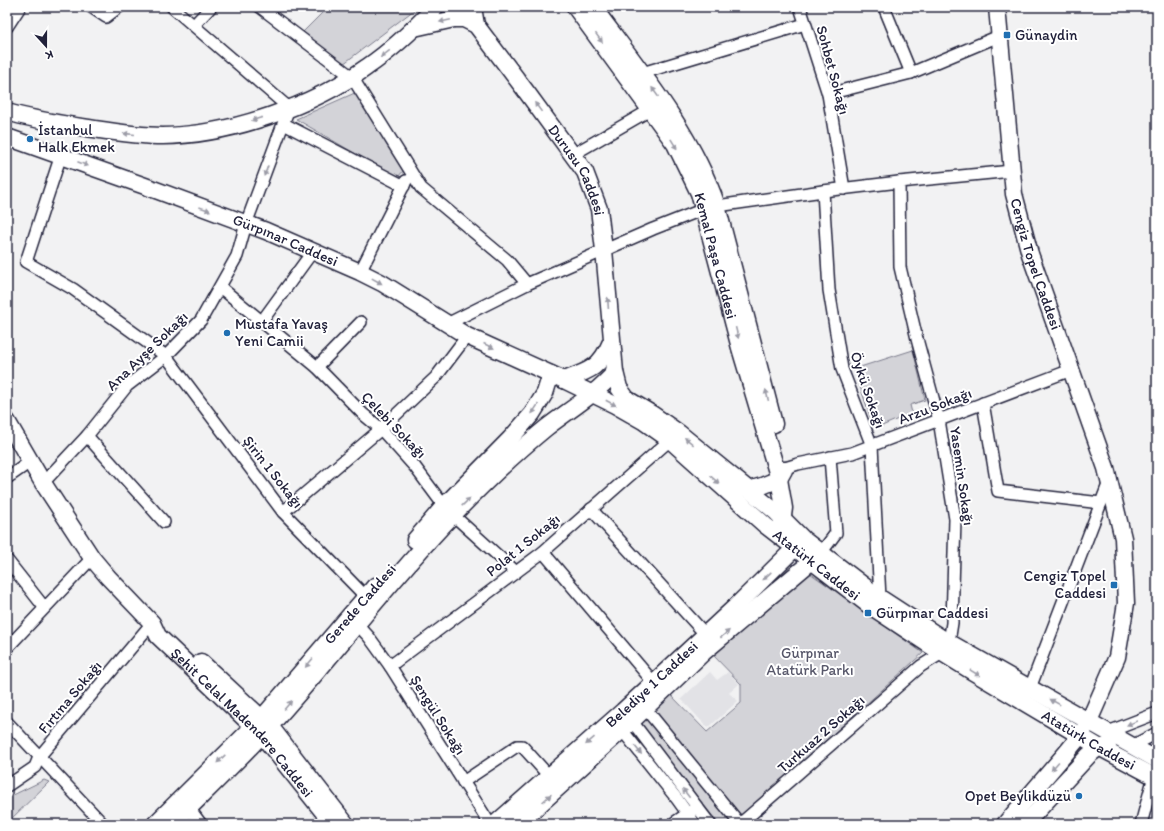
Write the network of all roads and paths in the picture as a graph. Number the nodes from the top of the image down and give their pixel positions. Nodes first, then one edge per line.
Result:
1 (20, 7) edge
2 (92, 7) edge
3 (119, 7) edge
4 (172, 7) edge
5 (211, 7) edge
6 (260, 7) edge
7 (435, 7) edge
8 (473, 7) edge
9 (575, 7) edge
10 (593, 7) edge
11 (800, 7) edge
12 (884, 7) edge
13 (996, 7) edge
14 (805, 24) junction
15 (194, 25) junction
16 (476, 25) junction
17 (7, 27) edge
18 (414, 28) junction
19 (1000, 36) junction
20 (642, 73) junction
21 (911, 73) junction
22 (352, 77) junction
23 (828, 94) junction
24 (289, 108) junction
25 (650, 110) junction
26 (7, 112) edge
27 (284, 124) junction
28 (7, 137) edge
29 (61, 155) junction
30 (572, 155) junction
31 (1012, 170) junction
32 (411, 172) junction
33 (899, 182) junction
34 (404, 186) junction
35 (844, 189) junction
36 (823, 191) junction
37 (711, 208) junction
38 (246, 224) junction
39 (604, 250) junction
40 (313, 251) junction
41 (360, 272) junction
42 (527, 284) junction
43 (220, 287) junction
44 (262, 321) junction
45 (361, 322) dead end
46 (447, 324) junction
47 (467, 336) junction
48 (612, 342) junction
49 (166, 356) junction
50 (317, 367) junction
51 (1071, 370) junction
52 (615, 372) junction
53 (557, 377) junction
54 (591, 394) junction
55 (983, 404) junction
56 (939, 420) junction
57 (7, 421) edge
58 (381, 429) junction
59 (87, 436) junction
60 (670, 440) junction
61 (872, 446) junction
62 (830, 457) junction
63 (30, 462) junction
64 (782, 473) junction
65 (7, 478) edge
66 (1109, 482) junction
67 (43, 483) junction
68 (749, 490) junction
69 (1101, 503) junction
70 (591, 509) junction
71 (449, 511) junction
72 (283, 512) junction
73 (164, 522) dead end
74 (794, 534) junction
75 (543, 552) junction
76 (816, 557) junction
77 (92, 558) junction
78 (7, 560) edge
79 (516, 572) junction
80 (366, 597) junction
81 (880, 598) junction
82 (44, 607) junction
83 (352, 620) junction
84 (152, 623) junction
85 (706, 635) junction
86 (940, 644) junction
87 (7, 648) edge
88 (390, 666) junction
89 (654, 683) junction
90 (1030, 688) junction
91 (645, 708) junction
92 (1157, 713) edge
93 (623, 721) junction
94 (1089, 721) junction
95 (7, 722) edge
96 (262, 726) junction
97 (1108, 732) junction
98 (1157, 733) edge
99 (1080, 736) junction
100 (1132, 746) junction
101 (1100, 747) junction
102 (39, 757) junction
103 (1157, 760) edge
104 (549, 776) junction
105 (1156, 777) edge
106 (463, 782) junction
107 (7, 786) edge
108 (184, 804) junction
109 (697, 807) junction
110 (688, 814) junction
111 (103, 824) edge
112 (155, 824) edge
113 (173, 824) edge
114 (201, 824) edge
115 (332, 824) edge
116 (346, 824) edge
117 (490, 824) edge
118 (496, 824) edge
119 (518, 824) edge
120 (672, 824) edge
121 (695, 824) edge
122 (710, 824) edge
123 (740, 824) edge
124 (1005, 824) edge
125 (1025, 824) edge
126 (1141, 824) edge

1 - 17 street
2 - 3 street
4 - 15 street
5 - 15 street
6 - 22 street
7 - 18 street
8 - 16 street
9 -> 25 street, Kemal Paşa Caddesi
10 - 20 street, Kemal Paşa Caddesi
11 - 14 street, Sohbet Sokağı
12 - 21 street
13 - 19 street, Cengiz Topel Caddesi
14 - 20 street
14 - 23 street, Sohbet Sokağı
15 - 24 street
16 -> 18 street
30 -> 16 street, Durusu Caddesi
18 -> 22 street
19 - 21 street
19 - 31 street, Cengiz Topel Caddesi
37 -> 20 street, Kemal Paşa Caddesi
21 - 23 street
22 - 24 street
22 - 32 street
23 - 35 street, Sohbet Sokağı
24 -> 26 street
24 - 27 street, Ana Ayşe Sokağı
25 - 30 street
25 -> 37 street, Kemal Paşa Caddesi
27 - 34 street
27 -> 38 street, Ana Ayşe Sokağı
28 - 29 street, Gürpınar Caddesi
29 -> 38 street, Gürpınar Caddesi
29 - 49 street, Şirin 1 Sokağı
30 - 39 street, Durusu Caddesi
31 - 33 street
31 - 51 street, Cengiz Topel Caddesi
32 - 34 street
32 - 42 street
33 - 35 street
33 - 56 street, Yasemin Sokağı
34 - 41 street
35 - 36 street
36 - 37 street
36 - 61 street, Öykü Sokağı
37 - 39 street
37 - 64 street, Kemal Paşa Caddesi
38 - 40 street, Gürpınar Caddesi
38 - 43 street, Ana Ayşe Sokağı
39 - 42 street
48 -> 39 street, Durusu Caddesi
40 - 41 street, Gürpınar Caddesi
40 - 44 street
41 -> 46 street, Gürpınar Caddesi
42 - 46 street
43 - 44 street, Çelebi Sokağı
43 - 49 street, Ana Ayşe Sokağı
44 - 50 street, Çelebi Sokağı
45 - 50 street
46 - 47 street, Gürpınar Caddesi
47 -> 53 street, Gürpınar Caddesi
47 - 58 street
48 - 52 street, Atatürk Caddesi
48 - 53 street
49 - 59 street, Ana Ayşe Sokağı
49 - 72 street, Şirin 1 Sokağı
50 - 58 street, Çelebi Sokağı
51 - 55 street, Arzu Sokağı
51 - 66 street, Cengiz Topel Caddesi
52 - 54 street, Gerede Caddesi
68 -> 52 street, Atatürk Caddesi
53 - 54 street, Atatürk Caddesi
53 -> 71 street, Gerede Caddesi
54 -> 60 street, Atatürk Caddesi
71 -> 54 street, Gerede Caddesi
55 - 56 street, Arzu Sokağı
55 - 69 street
56 - 61 street, Arzu Sokağı
56 - 86 street, Yasemin Sokağı
57 - 63 street, Şehit Celal Madendere Caddesi
58 - 71 street, Çelebi Sokağı
58 - 72 street
59 - 67 street, Ana Ayşe Sokağı
59 - 73 street
60 - 70 street, Polat 1 Sokağı
60 -> 74 street, Atatürk Caddesi
61 - 62 street, Arzu Sokağı
61 - 81 street, Öykü Sokağı
62 - 64 street, Arzu Sokağı
62 - 76 street
63 - 65 street
63 - 67 street, Şehit Celal Madendere Caddesi
64 - 68 street
64 - 74 street, Kemal Paşa Caddesi
66 - 69 street
66 - 94 street, Cengiz Topel Caddesi
67 - 77 street, Şehit Celal Madendere Caddesi
68 - 74 street, Atatürk Caddesi
69 - 90 street
70 - 75 street, Polat 1 Sokağı
70 - 85 street
71 - 79 street, Çelebi Sokağı
71 - 80 street, Gerede Caddesi
71 - 83 street, Gerede Caddesi
72 - 80 street, Şirin 1 Sokağı
74 - 76 street, Atatürk Caddesi
74 -> 85 street, Belediye 1 Caddesi
75 - 79 street, Polat 1 Sokağı
75 - 89 street
76 - 81 street, Atatürk Caddesi
76 - 86 street, Atatürk Caddesi
91 -> 76 street, Belediye 1 Caddesi
77 - 82 street
77 - 84 street, Şehit Celal Madendere Caddesi
78 - 82 street
79 - 88 street, Polat 1 Sokağı
80 - 83 street, Gerede Caddesi
81 - 86 street, Atatürk Caddesi
82 - 87 street
83 - 88 street, Şengül Sokağı
83 - 96 street, Gerede Caddesi
84 - 96 street, Şehit Celal Madendere Caddesi
84 - 102 street, Fırtına Sokağı
85 - 89 street, Belediye 1 Caddesi
86 - 90 street, Atatürk Caddesi
86 -> 99 street, Atatürk Caddesi
86 - 123 street, Turkuaz 2 Sokağı
88 - 106 street, Şengül Sokağı
89 - 93 street, Belediye 1 Caddesi
94 -> 90 street, Atatürk Caddesi
91 - 93 street, Belediye 1 Caddesi
91 - 123 street
92 -> 97 street
93 -> 104 street, Belediye 1 Caddesi
109 -> 93 street
93 -> 110 street
119 -> 93 street, Belediye 1 Caddesi
94 - 97 street, Atatürk Caddesi
94 - 99 street, Cengiz Topel Caddesi
95 - 102 street
96 - 108 street, Gerede Caddesi
96 - 115 street, Şehit Celal Madendere Caddesi
96 - 116 street, Şehit Celal Madendere Caddesi
97 - 100 street, Atatürk Caddesi
98 - 100 street
99 - 101 street, Atatürk Caddesi
99 -> 124 street, Cengiz Topel Caddesi
100 - 101 street
100 - 103 street, Atatürk Caddesi
101 - 105 street, Atatürk Caddesi
101 - 125 street
102 - 107 street, Fırtına Sokağı
102 - 111 street
104 - 106 street
104 - 118 street, Belediye 1 Caddesi
105 - 126 street
106 - 117 street, Şengül Sokağı
108 - 112 street, Gerede Caddesi
108 - 113 street, Gerede Caddesi
108 - 114 street
109 - 110 street
109 - 122 street
110 - 120 street
110 - 121 street

